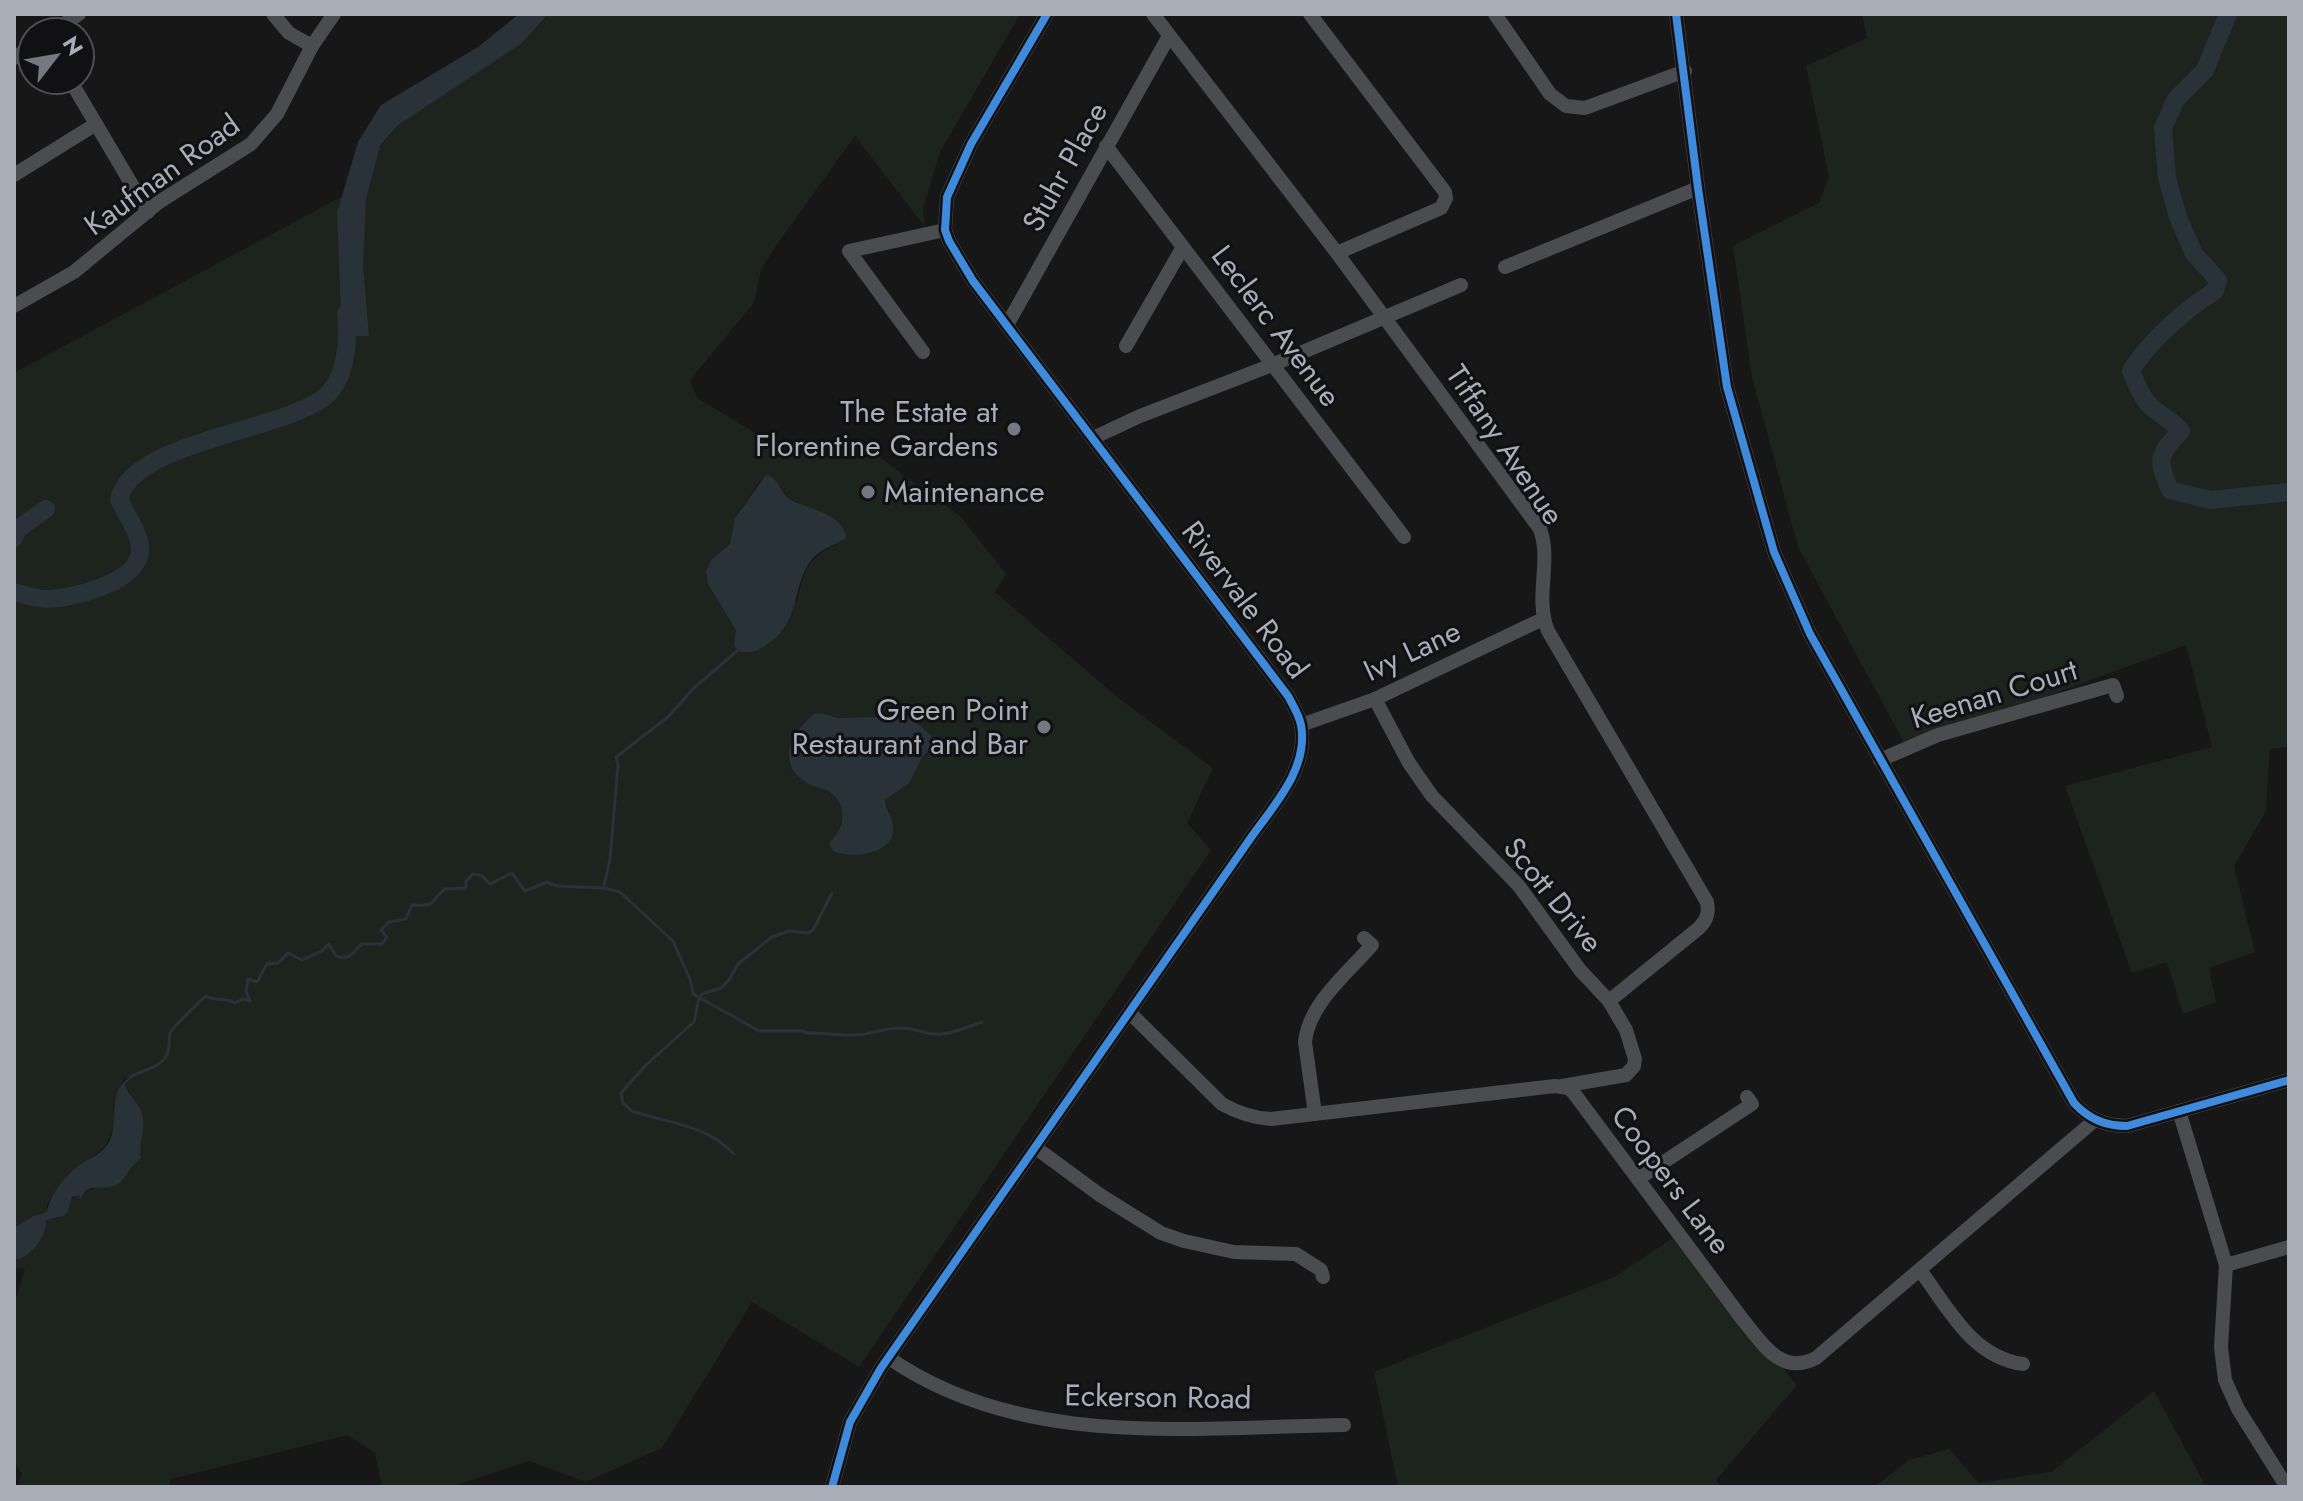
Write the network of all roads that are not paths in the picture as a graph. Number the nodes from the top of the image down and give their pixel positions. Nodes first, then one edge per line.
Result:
1 (273, 14) edge
2 (334, 14) edge
3 (1047, 14) edge
4 (1153, 14) edge
5 (1310, 14) edge
6 (1495, 14) edge
7 (1676, 14) edge
8 (1169, 36) junction
9 (312, 46) junction
10 (1685, 71) junction
11 (79, 96) edge
12 (96, 124) junction
13 (1106, 146) junction
14 (14, 175) edge
15 (1698, 188) junction
16 (148, 212) junction
17 (945, 230) junction
18 (1183, 247) junction
19 (1337, 253) junction
20 (1505, 267) dead end
21 (1461, 285) dead end
22 (14, 306) edge
23 (1383, 317) junction
24 (1007, 325) junction
25 (1126, 346) dead end
26 (923, 352) dead end
27 (1272, 365) junction
28 (1093, 438) junction
29 (1404, 537) dead end
30 (1543, 619) junction
31 (2117, 696) dead end
32 (1375, 699) junction
33 (1301, 725) junction
34 (1880, 760) junction
35 (1364, 938) dead end
36 (1609, 1001) junction
37 (1130, 1013) junction
38 (2289, 1080) edge
39 (1562, 1086) junction
40 (1747, 1097) dead end
41 (2179, 1111) junction
42 (1315, 1114) junction
43 (2095, 1120) junction
44 (1036, 1148) junction
45 (1638, 1179) junction
46 (2289, 1247) edge
47 (2226, 1265) junction
48 (1920, 1270) junction
49 (1323, 1277) dead end
50 (889, 1358) junction
51 (2023, 1364) dead end
52 (1344, 1425) dead end
53 (2285, 1485) edge
54 (832, 1487) edge

1 - 9 street
2 - 9 street, Kaufman Road
3 - 17 street
4 - 8 street, Tiffany Avenue
5 - 19 street
6 - 10 street
7 - 10 street
8 - 13 street, Stuhr Place
8 - 19 street, Tiffany Avenue
9 - 16 street, Kaufman Road
10 - 15 street
11 - 12 street
12 - 14 street
12 - 16 street
13 - 18 street, Leclerc Avenue
13 - 24 street, Stuhr Place
15 - 20 street
15 - 34 street
16 - 22 street, Kaufman Road
17 - 24 street, Rivervale Road
17 - 26 street
18 - 25 street
18 - 27 street, Leclerc Avenue
19 - 23 street, Tiffany Avenue
21 - 23 street
23 - 27 street
23 - 30 street, Tiffany Avenue
24 - 28 street, Rivervale Road
27 - 28 street
27 - 29 street, Leclerc Avenue
28 - 33 street, Rivervale Road
30 - 32 street, Ivy Lane
30 - 36 street, Tiffany Avenue
31 - 34 street, Keenan Court
32 - 33 street, Ivy Lane
32 - 36 street, Scott Drive
33 - 37 street, Rivervale Road
34 - 43 street
35 - 42 street
36 - 39 street, Scott Drive
37 - 42 street
37 - 44 street, Rivervale Road
38 - 41 street
39 - 42 street
39 - 45 street, Coopers Lane
40 - 45 street
41 - 43 street
41 - 47 street
43 - 48 street, Coopers Lane
44 - 49 street
44 - 50 street, Rivervale Road
45 - 48 street, Coopers Lane
46 - 47 street
47 - 53 street
48 - 51 street
50 - 52 street, Eckerson Road
50 - 54 street, Rivervale Road

